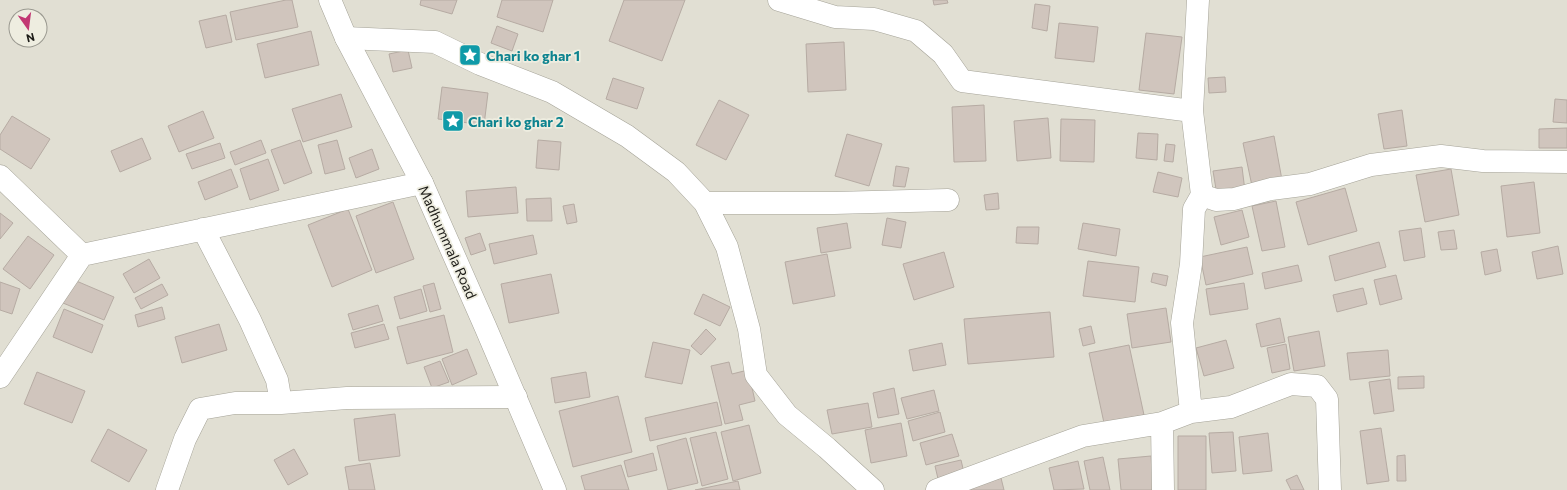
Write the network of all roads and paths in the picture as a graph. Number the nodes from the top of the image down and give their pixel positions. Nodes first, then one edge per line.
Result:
1 (330, 0) edge
2 (779, 0) edge
3 (1198, 0) edge
4 (346, 38) junction
5 (1192, 111) junction
6 (1567, 162) edge
7 (0, 176) edge
8 (422, 183) junction
9 (1202, 194) junction
10 (948, 200) dead end
11 (705, 203) junction
12 (202, 230) junction
13 (82, 255) junction
14 (0, 377) edge
15 (516, 397) junction
16 (281, 403) junction
17 (1191, 412) junction
18 (1162, 423) junction
19 (167, 490) edge
20 (555, 490) edge
21 (873, 490) edge
22 (938, 490) edge
23 (1162, 490) edge
24 (1330, 490) edge

1 - 4 street, Madhummala Road
2 - 5 street
3 - 5 street
4 - 8 street, Madhummala Road
4 - 11 street
5 - 9 street
6 - 9 street
7 - 13 street
8 - 12 street
8 - 15 street, Madhummala Road
9 - 17 street
10 - 11 street
11 - 21 street
12 - 13 street
12 - 16 street
13 - 14 street
15 - 16 street
15 - 20 street, Madhummala Road
16 - 19 street
17 - 18 street
17 - 24 street
18 - 22 street
18 - 23 street

